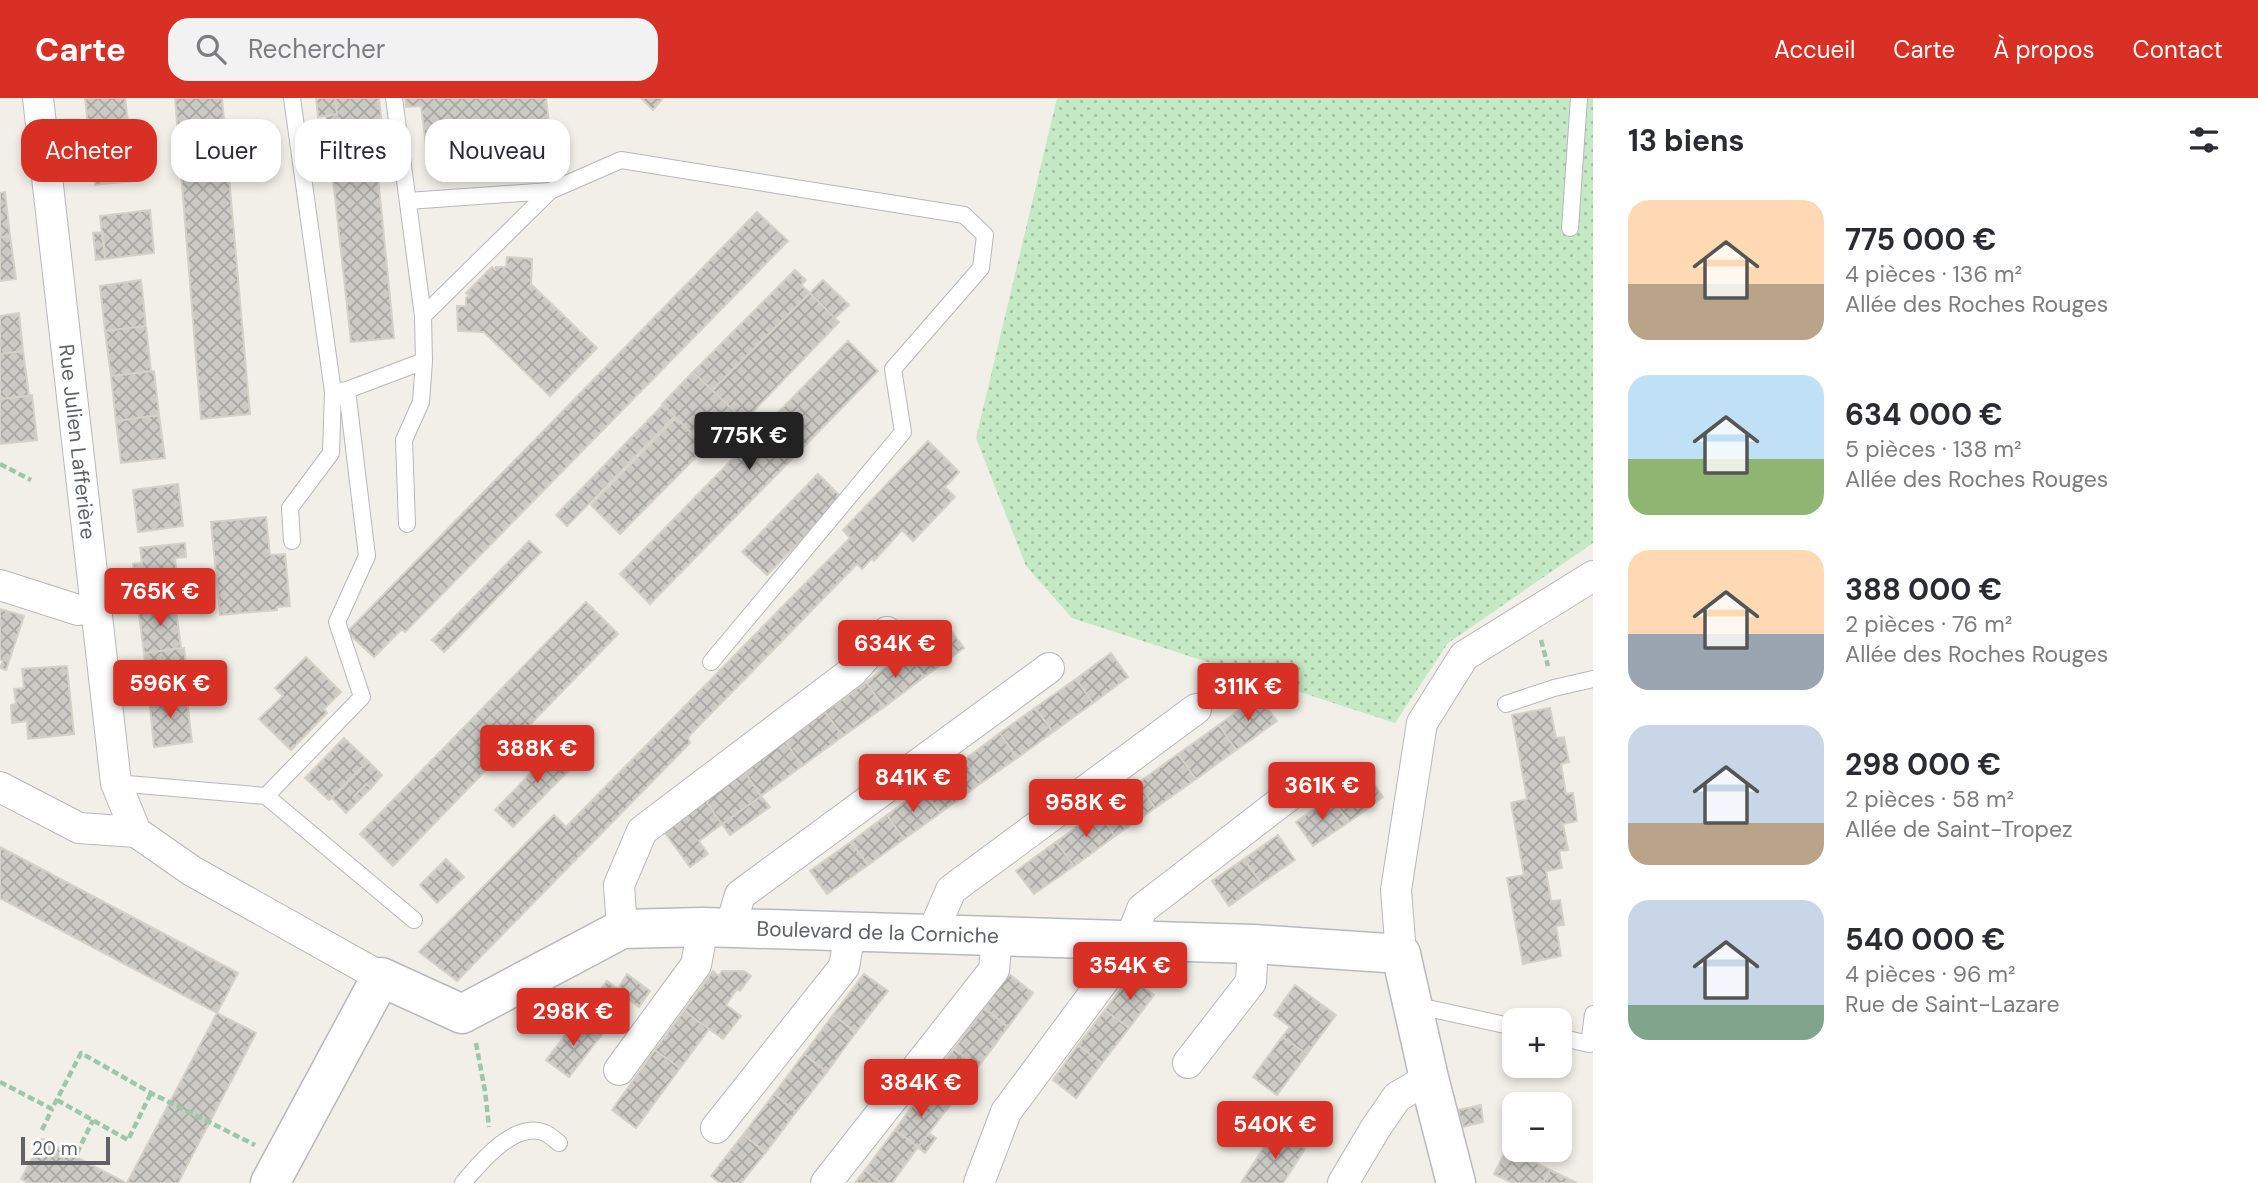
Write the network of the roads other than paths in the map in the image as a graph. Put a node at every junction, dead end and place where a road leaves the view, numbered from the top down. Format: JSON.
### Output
{"nodes":[{"id":1,"x":38,"y":98,"type":"edge"},
{"id":2,"x":292,"y":98,"type":"edge"},
{"id":3,"x":394,"y":98,"type":"edge"},
{"id":4,"x":1579,"y":98,"type":"edge"},
{"id":5,"x":550,"y":191,"type":"junction"},
{"id":6,"x":408,"y":201,"type":"junction"},
{"id":7,"x":1570,"y":228,"type":"dead end"},
{"id":8,"x":423,"y":316,"type":"junction"},
{"id":9,"x":424,"y":361,"type":"junction"},
{"id":10,"x":340,"y":391,"type":"junction"},
{"id":11,"x":407,"y":524,"type":"dead end"},
{"id":12,"x":292,"y":541,"type":"dead end"},
{"id":13,"x":1593,"y":576,"type":"edge"},
{"id":14,"x":0,"y":585,"type":"edge"},
{"id":15,"x":98,"y":607,"type":"junction"},
{"id":16,"x":887,"y":632,"type":"dead end"},
{"id":17,"x":710,"y":662,"type":"dead end"},
{"id":18,"x":1049,"y":668,"type":"dead end"},
{"id":19,"x":1593,"y":679,"type":"edge"},
{"id":20,"x":1506,"y":704,"type":"dead end"},
{"id":21,"x":1196,"y":709,"type":"dead end"},
{"id":22,"x":1308,"y":781,"type":"dead end"},
{"id":23,"x":116,"y":783,"type":"junction"},
{"id":24,"x":0,"y":787,"type":"edge"},
{"id":25,"x":266,"y":796,"type":"junction"},
{"id":26,"x":136,"y":832,"type":"junction"},
{"id":27,"x":414,"y":920,"type":"dead end"},
{"id":28,"x":716,"y":928,"type":"junction"},
{"id":29,"x":622,"y":929,"type":"junction"},
{"id":30,"x":850,"y":932,"type":"junction"},
{"id":31,"x":932,"y":934,"type":"junction"},
{"id":32,"x":997,"y":936,"type":"junction"},
{"id":33,"x":1121,"y":939,"type":"junction"},
{"id":34,"x":1253,"y":944,"type":"junction"},
{"id":35,"x":1401,"y":954,"type":"junction"},
{"id":36,"x":381,"y":977,"type":"junction"},
{"id":37,"x":1411,"y":1005,"type":"junction"},
{"id":38,"x":1593,"y":1014,"type":"edge"},
{"id":39,"x":1502,"y":1024,"type":"edge"},
{"id":40,"x":1572,"y":1040,"type":"edge"},
{"id":41,"x":1188,"y":1063,"type":"dead end"},
{"id":42,"x":619,"y":1070,"type":"dead end"},
{"id":43,"x":1429,"y":1078,"type":"junction"},
{"id":44,"x":716,"y":1128,"type":"dead end"},
{"id":45,"x":559,"y":1143,"type":"dead end"},
{"id":46,"x":277,"y":1171,"type":"edge"},
{"id":47,"x":463,"y":1183,"type":"edge"},
{"id":48,"x":826,"y":1183,"type":"edge"},
{"id":49,"x":979,"y":1183,"type":"edge"},
{"id":50,"x":1343,"y":1183,"type":"edge"},
{"id":51,"x":1456,"y":1183,"type":"edge"}],
"edges":[{"from":1,"to":15,"type":"street","name":"Rue Julien Lafferière"},
{"from":2,"to":10,"type":"lane"},
{"from":3,"to":6,"type":"lane"},
{"from":4,"to":7,"type":"lane"},
{"from":5,"to":6,"type":"lane"},
{"from":5,"to":8,"type":"lane"},
{"from":5,"to":17,"type":"lane"},
{"from":6,"to":8,"type":"lane"},
{"from":8,"to":9,"type":"lane"},
{"from":9,"to":10,"type":"lane"},
{"from":9,"to":11,"type":"lane"},
{"from":10,"to":12,"type":"lane"},
{"from":10,"to":25,"type":"lane"},
{"from":13,"to":35,"type":"street"},
{"from":14,"to":15,"type":"street"},
{"from":15,"to":23,"type":"street","name":"Rue Julien Lafferière"},
{"from":16,"to":29,"type":"street"},
{"from":18,"to":28,"type":"street"},
{"from":19,"to":20,"type":"lane"},
{"from":21,"to":31,"type":"street"},
{"from":22,"to":33,"type":"street"},
{"from":23,"to":25,"type":"lane"},
{"from":23,"to":26,"type":"street","name":"Rue Julien Lafferière"},
{"from":24,"to":26,"type":"street"},
{"from":25,"to":27,"type":"lane"},
{"from":26,"to":36,"type":"street"},
{"from":28,"to":29,"type":"street","name":"Boulevard de la Corniche"},
{"from":28,"to":30,"type":"street","name":"Boulevard de la Corniche"},
{"from":28,"to":42,"type":"street"},
{"from":29,"to":36,"type":"street","name":"Boulevard de la Corniche"},
{"from":30,"to":31,"type":"street","name":"Boulevard de la Corniche"},
{"from":30,"to":44,"type":"street"},
{"from":31,"to":32,"type":"street","name":"Boulevard de la Corniche"},
{"from":32,"to":33,"type":"street","name":"Boulevard de la Corniche"},
{"from":32,"to":48,"type":"street"},
{"from":33,"to":34,"type":"street","name":"Boulevard de la Corniche"},
{"from":33,"to":49,"type":"street"},
{"from":34,"to":35,"type":"street","name":"Boulevard de la Corniche"},
{"from":34,"to":41,"type":"street"},
{"from":35,"to":37,"type":"street"},
{"from":36,"to":46,"type":"street"},
{"from":37,"to":39,"type":"lane"},
{"from":37,"to":43,"type":"street"},
{"from":38,"to":40,"type":"lane"},
{"from":43,"to":50,"type":"street"},
{"from":43,"to":51,"type":"street"},
{"from":45,"to":47,"type":"lane"}]}
